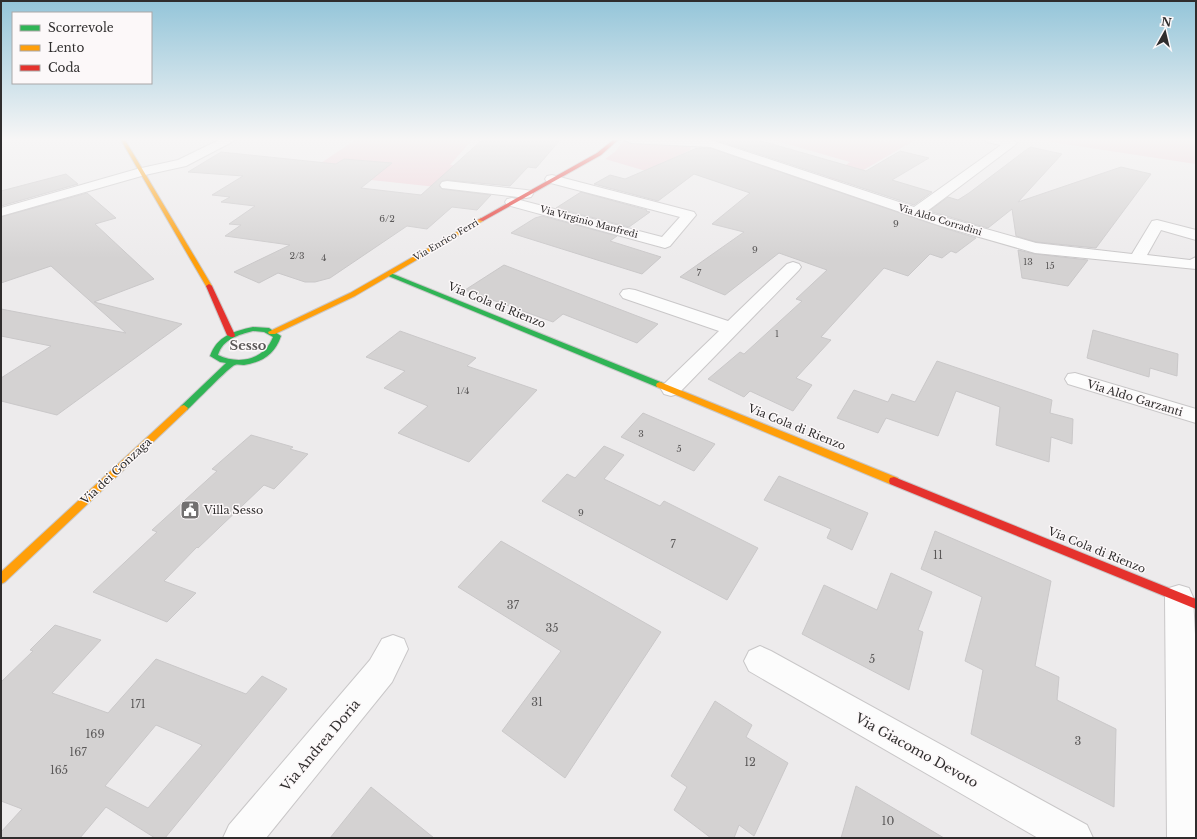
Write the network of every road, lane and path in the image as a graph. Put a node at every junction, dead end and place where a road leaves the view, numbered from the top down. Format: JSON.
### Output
{"nodes":[{"id":1,"x":117,"y":179,"type":"edge"},
{"id":2,"x":146,"y":179,"type":"edge"},
{"id":3,"x":552,"y":179,"type":"joint"},
{"id":4,"x":815,"y":179,"type":"edge"},
{"id":5,"x":961,"y":179,"type":"edge"},
{"id":6,"x":448,"y":185,"type":"dead end"},
{"id":7,"x":526,"y":194,"type":"junction"},
{"id":8,"x":512,"y":202,"type":"junction"},
{"id":9,"x":1,"y":212,"type":"edge"},
{"id":10,"x":915,"y":213,"type":"junction"},
{"id":11,"x":1196,"y":235,"type":"edge"},
{"id":12,"x":1137,"y":258,"type":"junction"},
{"id":13,"x":793,"y":267,"type":"dead end"},
{"id":14,"x":1195,"y":269,"type":"edge"},
{"id":15,"x":388,"y":274,"type":"junction"},
{"id":16,"x":629,"y":294,"type":"dead end"},
{"id":17,"x":732,"y":329,"type":"junction"},
{"id":18,"x":272,"y":332,"type":"junction"},
{"id":19,"x":231,"y":335,"type":"junction"},
{"id":20,"x":230,"y":364,"type":"junction"},
{"id":21,"x":1075,"y":379,"type":"dead end"},
{"id":22,"x":671,"y":389,"type":"junction"},
{"id":23,"x":1196,"y":416,"type":"edge"},
{"id":24,"x":1,"y":578,"type":"edge"},
{"id":25,"x":1188,"y":600,"type":"edge"},
{"id":26,"x":393,"y":649,"type":"dead end"},
{"id":27,"x":760,"y":661,"type":"dead end"},
{"id":28,"x":242,"y":838,"type":"edge"},
{"id":29,"x":1074,"y":838,"type":"edge"},
{"id":30,"x":1186,"y":838,"type":"edge"}],
"edges":[{"from":1,"to":9,"type":"street"},
{"from":2,"to":19,"type":"street"},
{"from":3,"to":7,"type":"street","name":"Via Enrico Ferri"},
{"from":3,"to":8,"type":"street","name":"Via Virginio Manfredi"},
{"from":4,"to":10,"type":"street","name":"Via Aldo Corradini"},
{"from":5,"to":10,"type":"street"},
{"from":6,"to":7,"type":"street"},
{"from":7,"to":8,"type":"street","name":"Via Enrico Ferri"},
{"from":8,"to":15,"type":"street","name":"Via Enrico Ferri"},
{"from":10,"to":12,"type":"street","name":"Via Aldo Corradini"},
{"from":11,"to":12,"type":"street"},
{"from":12,"to":14,"type":"street","name":"Via Aldo Corradini"},
{"from":13,"to":17,"type":"street"},
{"from":15,"to":18,"type":"street","name":"Via Enrico Ferri"},
{"from":15,"to":22,"type":"street","name":"Via Cola di Rienzo"},
{"from":16,"to":17,"type":"street"},
{"from":17,"to":22,"type":"street"},
{"from":18,"to":19,"type":"street"},
{"from":18,"to":20,"type":"street"},
{"from":19,"to":20,"type":"street"},
{"from":20,"to":24,"type":"street","name":"Via dei Gonzaga"},
{"from":21,"to":23,"type":"street","name":"Via Aldo Garzanti"},
{"from":22,"to":25,"type":"street","name":"Via Cola di Rienzo"},
{"from":25,"to":30,"type":"street"},
{"from":26,"to":28,"type":"street","name":"Via Andrea Doria"},
{"from":27,"to":29,"type":"street","name":"Via Giacomo Devoto"}]}
